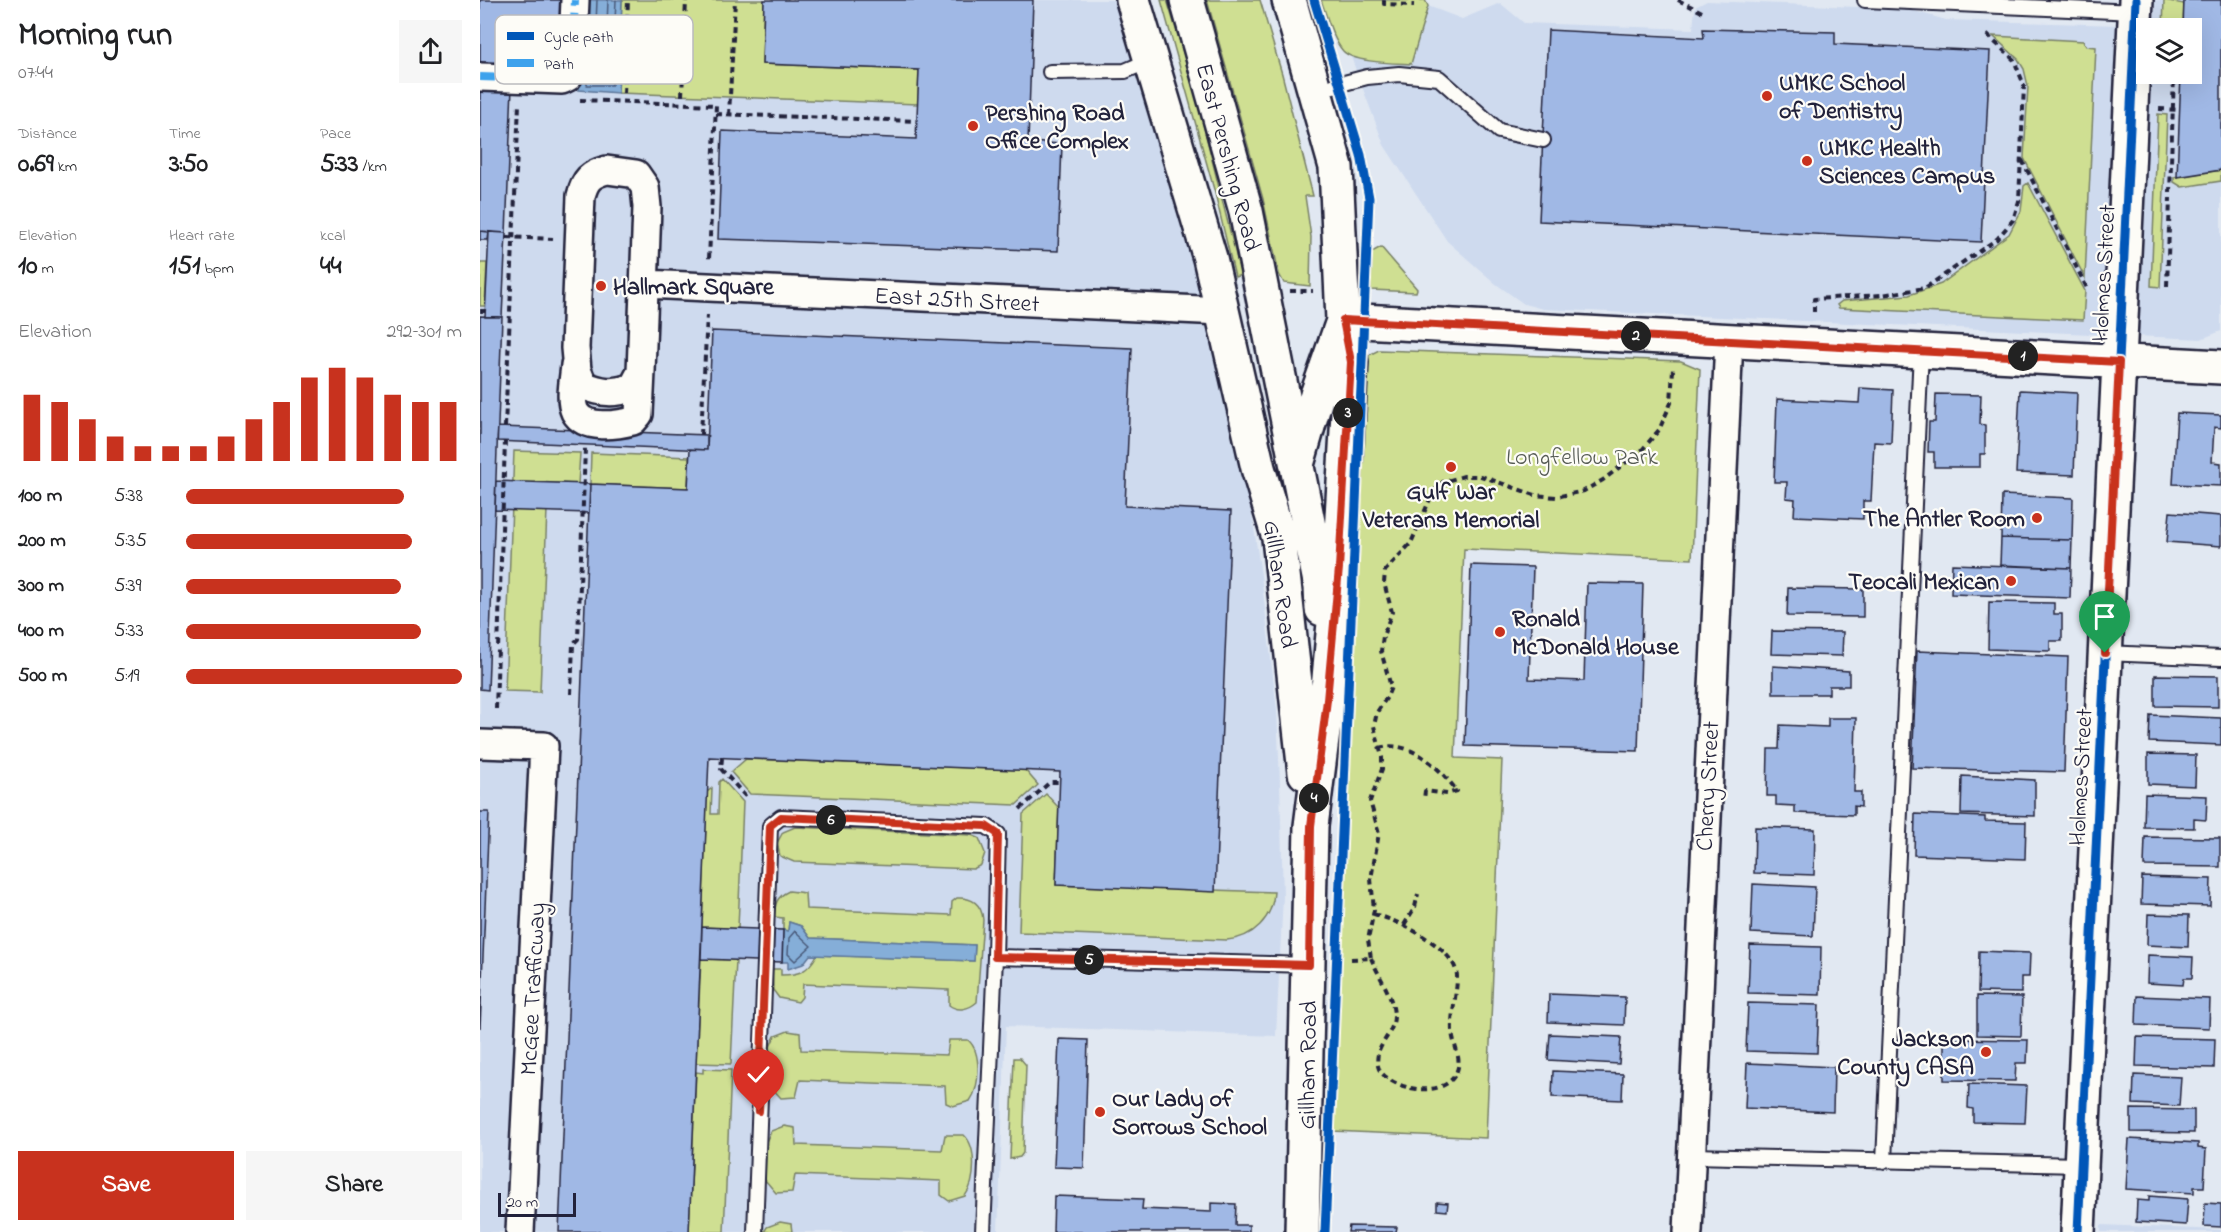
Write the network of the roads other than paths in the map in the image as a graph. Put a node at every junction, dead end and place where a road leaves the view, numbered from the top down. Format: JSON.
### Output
{"nodes":[{"id":1,"x":575,"y":0,"type":"edge"},
{"id":2,"x":1133,"y":0,"type":"edge"},
{"id":3,"x":1187,"y":0,"type":"edge"},
{"id":4,"x":1289,"y":0,"type":"edge"},
{"id":5,"x":1865,"y":0,"type":"edge"},
{"id":6,"x":2136,"y":6,"type":"edge"},
{"id":7,"x":574,"y":15,"type":"edge"},
{"id":8,"x":1151,"y":60,"type":"junction"},
{"id":9,"x":1050,"y":72,"type":"dead end"},
{"id":10,"x":480,"y":77,"type":"edge"},
{"id":11,"x":495,"y":78,"type":"edge"},
{"id":12,"x":1314,"y":91,"type":"junction"},
{"id":13,"x":1543,"y":140,"type":"dead end"},
{"id":14,"x":645,"y":284,"type":"junction"},
{"id":15,"x":1222,"y":311,"type":"junction"},
{"id":16,"x":1268,"y":316,"type":"junction"},
{"id":17,"x":1343,"y":320,"type":"junction"},
{"id":18,"x":1729,"y":340,"type":"junction"},
{"id":19,"x":1921,"y":351,"type":"junction"},
{"id":20,"x":2119,"y":362,"type":"junction"},
{"id":21,"x":2221,"y":367,"type":"edge"},
{"id":22,"x":1296,"y":469,"type":"junction"},
{"id":23,"x":1279,"y":538,"type":"junction"},
{"id":24,"x":2105,"y":653,"type":"junction"},
{"id":25,"x":2221,"y":658,"type":"edge"},
{"id":26,"x":1327,"y":700,"type":"junction"},
{"id":27,"x":480,"y":744,"type":"edge"},
{"id":28,"x":1311,"y":826,"type":"junction"},
{"id":29,"x":995,"y":957,"type":"junction"},
{"id":30,"x":1309,"y":965,"type":"junction"},
{"id":31,"x":1692,"y":1156,"type":"junction"},
{"id":32,"x":1884,"y":1161,"type":"junction"},
{"id":33,"x":2081,"y":1166,"type":"junction"},
{"id":34,"x":520,"y":1232,"type":"edge"},
{"id":35,"x":755,"y":1232,"type":"edge"},
{"id":36,"x":983,"y":1232,"type":"edge"},
{"id":37,"x":1302,"y":1232,"type":"edge"},
{"id":38,"x":1688,"y":1232,"type":"edge"},
{"id":39,"x":2078,"y":1232,"type":"edge"}],
"edges":[{"from":1,"to":7,"type":"street"},
{"from":2,"to":8,"type":"main road","name":"East Pershing Road"},
{"from":3,"to":16,"type":"main road","name":"East Pershing Road"},
{"from":4,"to":12,"type":"main road"},
{"from":5,"to":6,"type":"lane"},
{"from":6,"to":20,"type":"main road","name":"Holmes Street"},
{"from":8,"to":9,"type":"lane"},
{"from":8,"to":15,"type":"main road","name":"East Pershing Road"},
{"from":10,"to":11,"type":"street"},
{"from":12,"to":13,"type":"lane"},
{"from":12,"to":17,"type":"main road"},
{"from":14,"to":14,"type":"street"},
{"from":14,"to":15,"type":"street","name":"East 25th Street"},
{"from":15,"to":16,"type":"main road","name":"East 25th Street"},
{"from":15,"to":23,"type":"main road","name":"Gillham Road"},
{"from":16,"to":22,"type":"main road","name":"Gillham Road"},
{"from":17,"to":18,"type":"main road"},
{"from":17,"to":22,"type":"main road"},
{"from":17,"to":26,"type":"main road","name":"Gillham Road"},
{"from":18,"to":19,"type":"main road"},
{"from":18,"to":31,"type":"street","name":"Cherry Street"},
{"from":19,"to":20,"type":"main road"},
{"from":19,"to":32,"type":"lane"},
{"from":20,"to":21,"type":"main road"},
{"from":20,"to":24,"type":"main road","name":"Holmes Street"},
{"from":22,"to":23,"type":"main road"},
{"from":22,"to":26,"type":"main road","name":"Gillham Road"},
{"from":23,"to":28,"type":"main road","name":"Gillham Road"},
{"from":24,"to":25,"type":"lane"},
{"from":24,"to":33,"type":"main road","name":"Holmes Street"},
{"from":26,"to":28,"type":"main road","name":"Gillham Road"},
{"from":27,"to":34,"type":"street","name":"McGee Trafficway"},
{"from":28,"to":30,"type":"main road","name":"Gillham Road"},
{"from":29,"to":30,"type":"lane"},
{"from":29,"to":35,"type":"lane"},
{"from":29,"to":36,"type":"lane"},
{"from":30,"to":37,"type":"main road","name":"Gillham Road"},
{"from":31,"to":32,"type":"lane"},
{"from":31,"to":38,"type":"street","name":"Cherry Street"},
{"from":32,"to":33,"type":"lane"},
{"from":33,"to":39,"type":"main road","name":"Holmes Street"}]}
